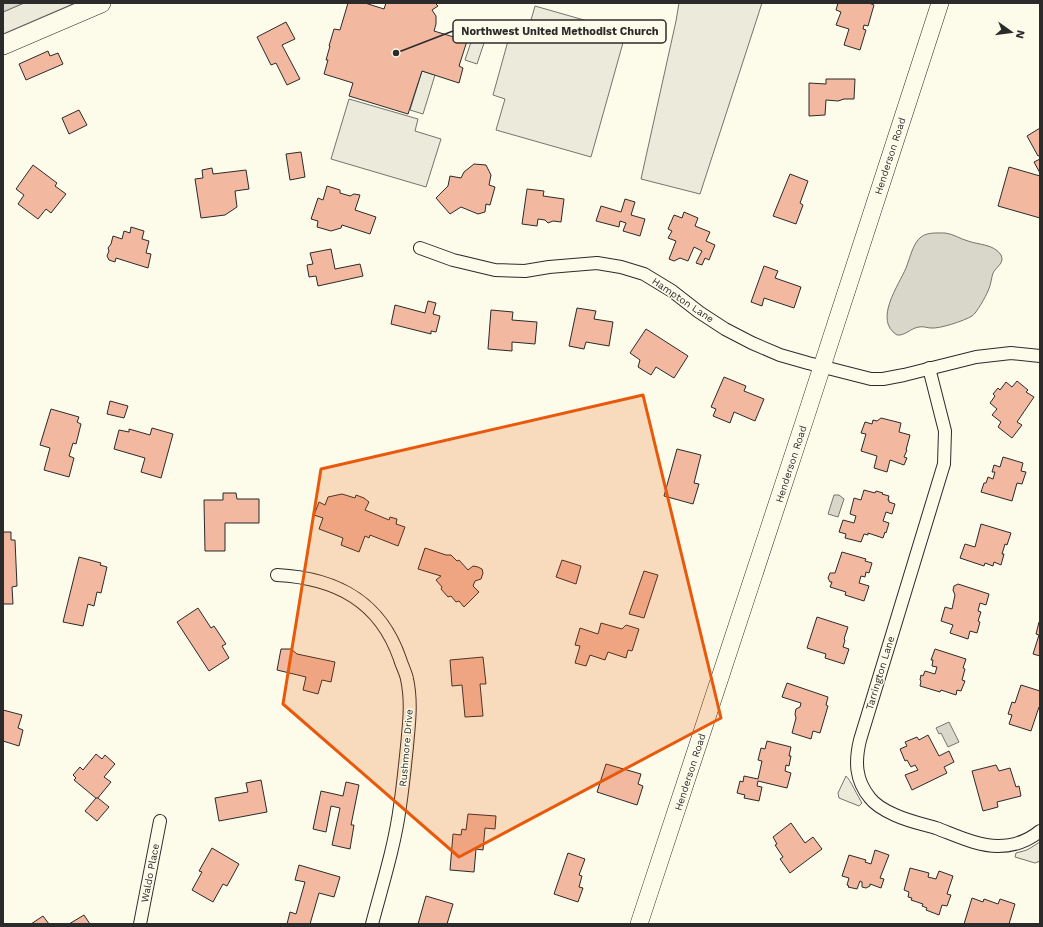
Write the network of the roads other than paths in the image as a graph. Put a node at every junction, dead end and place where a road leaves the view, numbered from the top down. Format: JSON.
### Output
{"nodes":[{"id":1,"x":101,"y":3,"type":"edge"},
{"id":2,"x":940,"y":3,"type":"edge"},
{"id":3,"x":3,"y":45,"type":"edge"},
{"id":4,"x":420,"y":248,"type":"dead end"},
{"id":5,"x":1040,"y":356,"type":"edge"},
{"id":6,"x":822,"y":367,"type":"junction"},
{"id":7,"x":929,"y":368,"type":"junction"},
{"id":8,"x":277,"y":576,"type":"dead end"},
{"id":9,"x":160,"y":821,"type":"dead end"},
{"id":10,"x":1040,"y":831,"type":"edge"},
{"id":11,"x":140,"y":924,"type":"edge"},
{"id":12,"x":372,"y":924,"type":"edge"},
{"id":13,"x":639,"y":924,"type":"edge"}],
"edges":[{"from":1,"to":3,"type":"main road"},
{"from":2,"to":6,"type":"main road","name":"Henderson Road"},
{"from":4,"to":6,"type":"street","name":"Hampton Lane"},
{"from":5,"to":7,"type":"street"},
{"from":6,"to":7,"type":"street"},
{"from":6,"to":13,"type":"main road","name":"Henderson Road"},
{"from":7,"to":10,"type":"street","name":"Tarrington Lane"},
{"from":8,"to":12,"type":"street","name":"Rushmore Drive"},
{"from":9,"to":11,"type":"street","name":"Waldo Place"}]}
